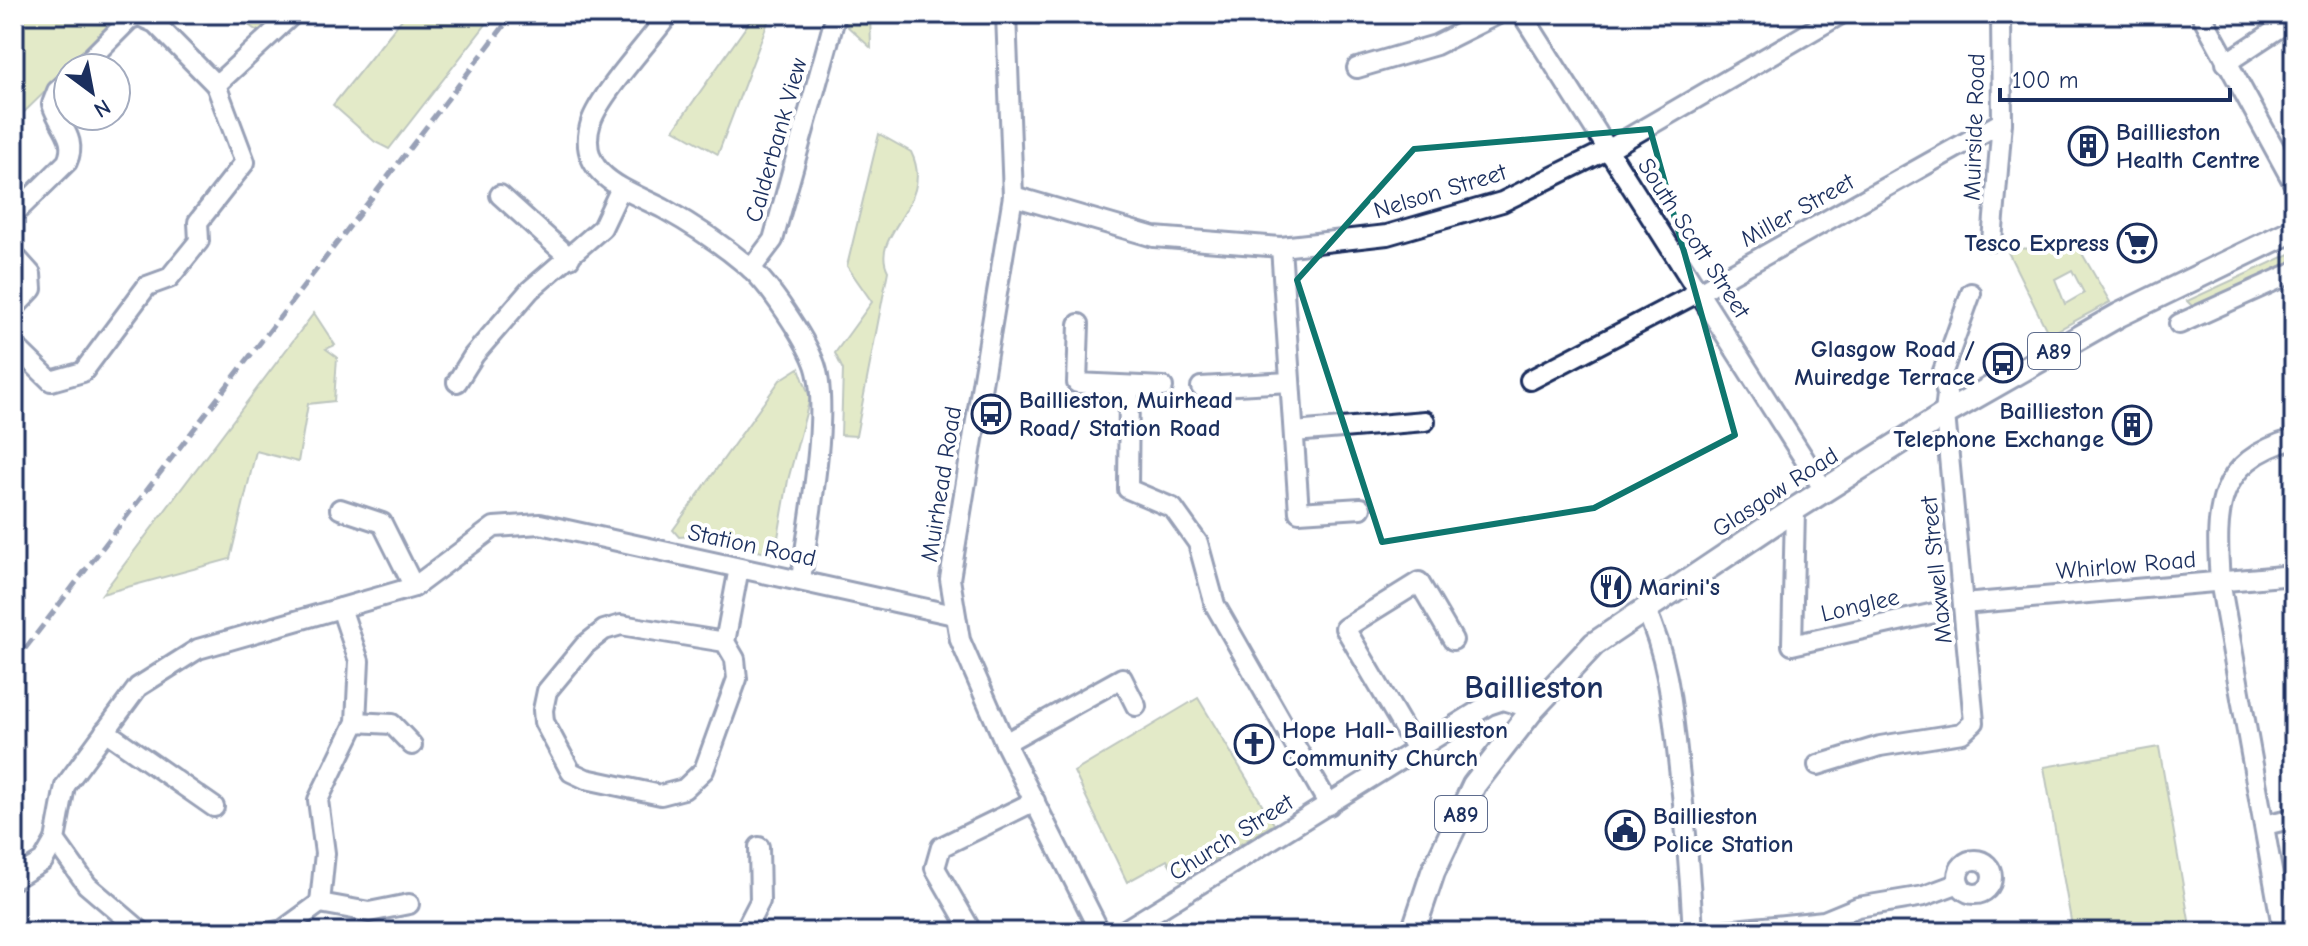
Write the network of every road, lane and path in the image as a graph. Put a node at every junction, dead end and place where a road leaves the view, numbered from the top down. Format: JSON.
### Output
{"nodes":[{"id":1,"x":293,"y":14,"type":"edge"},
{"id":2,"x":669,"y":14,"type":"edge"},
{"id":3,"x":1006,"y":14,"type":"edge"},
{"id":4,"x":1498,"y":14,"type":"edge"},
{"id":5,"x":1522,"y":14,"type":"edge"},
{"id":6,"x":1841,"y":14,"type":"edge"},
{"id":7,"x":2001,"y":14,"type":"edge"},
{"id":8,"x":2201,"y":14,"type":"edge"},
{"id":9,"x":835,"y":18,"type":"dead end"},
{"id":10,"x":2294,"y":18,"type":"edge"},
{"id":11,"x":97,"y":52,"type":"edge"},
{"id":12,"x":2226,"y":63,"type":"junction"},
{"id":13,"x":1357,"y":68,"type":"dead end"},
{"id":14,"x":216,"y":85,"type":"junction"},
{"id":15,"x":2002,"y":122,"type":"junction"},
{"id":16,"x":67,"y":132,"type":"edge"},
{"id":17,"x":1609,"y":149,"type":"junction"},
{"id":18,"x":2293,"y":184,"type":"edge"},
{"id":19,"x":620,"y":190,"type":"junction"},
{"id":20,"x":500,"y":195,"type":"dead end"},
{"id":21,"x":1013,"y":196,"type":"junction"},
{"id":22,"x":14,"y":214,"type":"edge"},
{"id":23,"x":2294,"y":230,"type":"edge"},
{"id":24,"x":1992,"y":241,"type":"dead end"},
{"id":25,"x":1281,"y":247,"type":"junction"},
{"id":26,"x":14,"y":255,"type":"edge"},
{"id":27,"x":570,"y":258,"type":"junction"},
{"id":28,"x":751,"y":269,"type":"junction"},
{"id":29,"x":2294,"y":272,"type":"edge"},
{"id":30,"x":1701,"y":291,"type":"junction"},
{"id":31,"x":1971,"y":293,"type":"dead end"},
{"id":32,"x":14,"y":308,"type":"edge"},
{"id":33,"x":1079,"y":324,"type":"dead end"},
{"id":34,"x":2179,"y":324,"type":"dead end"},
{"id":35,"x":14,"y":345,"type":"edge"},
{"id":36,"x":1530,"y":380,"type":"dead end"},
{"id":37,"x":457,"y":382,"type":"dead end"},
{"id":38,"x":1290,"y":382,"type":"junction"},
{"id":39,"x":1129,"y":386,"type":"junction"},
{"id":40,"x":1163,"y":387,"type":"dead end"},
{"id":41,"x":1201,"y":387,"type":"dead end"},
{"id":42,"x":1945,"y":414,"type":"junction"},
{"id":43,"x":1425,"y":421,"type":"dead end"},
{"id":44,"x":1294,"y":432,"type":"junction"},
{"id":45,"x":2294,"y":439,"type":"edge"},
{"id":46,"x":1824,"y":490,"type":"junction"},
{"id":47,"x":1361,"y":508,"type":"dead end"},
{"id":48,"x":340,"y":509,"type":"dead end"},
{"id":49,"x":1795,"y":509,"type":"junction"},
{"id":50,"x":739,"y":568,"type":"junction"},
{"id":51,"x":2294,"y":575,"type":"edge"},
{"id":52,"x":801,"y":580,"type":"junction"},
{"id":53,"x":2220,"y":581,"type":"junction"},
{"id":54,"x":414,"y":587,"type":"junction"},
{"id":55,"x":1963,"y":604,"type":"junction"},
{"id":56,"x":341,"y":608,"type":"junction"},
{"id":57,"x":1645,"y":608,"type":"junction"},
{"id":58,"x":1939,"y":612,"type":"dead end"},
{"id":59,"x":954,"y":615,"type":"junction"},
{"id":60,"x":1453,"y":640,"type":"dead end"},
{"id":61,"x":725,"y":642,"type":"junction"},
{"id":62,"x":1136,"y":706,"type":"dead end"},
{"id":63,"x":1533,"y":709,"type":"junction"},
{"id":64,"x":356,"y":722,"type":"junction"},
{"id":65,"x":105,"y":731,"type":"junction"},
{"id":66,"x":1005,"y":743,"type":"junction"},
{"id":67,"x":412,"y":745,"type":"dead end"},
{"id":68,"x":1417,"y":751,"type":"junction"},
{"id":69,"x":1818,"y":765,"type":"dead end"},
{"id":70,"x":1035,"y":801,"type":"junction"},
{"id":71,"x":1329,"y":805,"type":"junction"},
{"id":72,"x":214,"y":807,"type":"dead end"},
{"id":73,"x":2294,"y":818,"type":"edge"},
{"id":74,"x":2265,"y":825,"type":"junction"},
{"id":75,"x":55,"y":840,"type":"junction"},
{"id":76,"x":759,"y":847,"type":"dead end"},
{"id":77,"x":14,"y":879,"type":"edge"},
{"id":78,"x":1959,"y":883,"type":"dead end"},
{"id":79,"x":320,"y":903,"type":"junction"},
{"id":80,"x":409,"y":904,"type":"dead end"},
{"id":81,"x":142,"y":932,"type":"edge"},
{"id":82,"x":273,"y":932,"type":"edge"},
{"id":83,"x":744,"y":932,"type":"edge"},
{"id":84,"x":972,"y":932,"type":"edge"},
{"id":85,"x":1100,"y":932,"type":"edge"},
{"id":86,"x":1122,"y":932,"type":"edge"},
{"id":87,"x":1413,"y":932,"type":"edge"},
{"id":88,"x":1693,"y":932,"type":"edge"},
{"id":89,"x":1713,"y":932,"type":"edge"},
{"id":90,"x":2283,"y":932,"type":"edge"}],
"edges":[{"from":1,"to":14,"type":"street"},
{"from":2,"to":19,"type":"street"},
{"from":3,"to":21,"type":"street","name":"Muirhead Road"},
{"from":4,"to":13,"type":"street"},
{"from":5,"to":17,"type":"street","name":"South Scott Street"},
{"from":6,"to":17,"type":"street","name":"Nelson Street"},
{"from":7,"to":15,"type":"street","name":"Muirside Road"},
{"from":8,"to":12,"type":"street"},
{"from":9,"to":28,"type":"street","name":"Calderbank View"},
{"from":10,"to":12,"type":"street"},
{"from":11,"to":14,"type":"street"},
{"from":12,"to":18,"type":"street"},
{"from":14,"to":35,"type":"street"},
{"from":15,"to":24,"type":"street","name":"Muirside Road"},
{"from":15,"to":30,"type":"street","name":"Miller Street"},
{"from":16,"to":22,"type":"street"},
{"from":17,"to":25,"type":"street","name":"Nelson Street"},
{"from":17,"to":30,"type":"street","name":"South Scott Street"},
{"from":19,"to":27,"type":"street"},
{"from":19,"to":28,"type":"street"},
{"from":20,"to":27,"type":"street"},
{"from":21,"to":25,"type":"street","name":"Nelson Street"},
{"from":21,"to":59,"type":"street","name":"Muirhead Road"},
{"from":23,"to":42,"type":"main road","name":"Glasgow Road","number":"A89"},
{"from":25,"to":38,"type":"street"},
{"from":26,"to":32,"type":"street"},
{"from":27,"to":37,"type":"street"},
{"from":28,"to":52,"type":"street"},
{"from":29,"to":34,"type":"street"},
{"from":30,"to":36,"type":"street","name":"Miller Street"},
{"from":30,"to":46,"type":"street","name":"South Scott Street"},
{"from":31,"to":42,"type":"street","name":"Maxwell Street"},
{"from":33,"to":39,"type":"street"},
{"from":38,"to":41,"type":"street"},
{"from":38,"to":44,"type":"street"},
{"from":39,"to":40,"type":"street"},
{"from":39,"to":71,"type":"street"},
{"from":42,"to":46,"type":"main road","name":"Glasgow Road","number":"A89"},
{"from":42,"to":55,"type":"street","name":"Maxwell Street"},
{"from":43,"to":44,"type":"street"},
{"from":44,"to":47,"type":"street"},
{"from":45,"to":53,"type":"street"},
{"from":46,"to":49,"type":"main road","name":"Glasgow Road","number":"A89"},
{"from":48,"to":54,"type":"street"},
{"from":49,"to":57,"type":"main road","name":"Glasgow Road","number":"A89"},
{"from":49,"to":58,"type":"street","name":"Longlee"},
{"from":50,"to":52,"type":"street","name":"Station Road"},
{"from":50,"to":54,"type":"street","name":"Station Road"},
{"from":50,"to":61,"type":"street"},
{"from":51,"to":53,"type":"street","name":"Whirlow Road"},
{"from":52,"to":59,"type":"street","name":"Station Road"},
{"from":53,"to":55,"type":"street","name":"Whirlow Road"},
{"from":53,"to":74,"type":"street"},
{"from":54,"to":56,"type":"street"},
{"from":55,"to":69,"type":"street","name":"Maxwell Street"},
{"from":56,"to":64,"type":"street"},
{"from":56,"to":65,"type":"street"},
{"from":57,"to":63,"type":"main road","name":"Glasgow Road","number":"A89"},
{"from":57,"to":88,"type":"street"},
{"from":59,"to":66,"type":"street","name":"Muirhead Road"},
{"from":60,"to":68,"type":"street"},
{"from":61,"to":61,"type":"street"},
{"from":62,"to":66,"type":"street"},
{"from":63,"to":68,"type":"street","name":"Church Street"},
{"from":63,"to":87,"type":"main road","name":"Glasgow Road","number":"A89"},
{"from":64,"to":67,"type":"street"},
{"from":64,"to":79,"type":"street"},
{"from":65,"to":72,"type":"street"},
{"from":65,"to":75,"type":"street"},
{"from":66,"to":70,"type":"street","name":"Muirhead Road"},
{"from":68,"to":71,"type":"street","name":"Church Street"},
{"from":70,"to":84,"type":"street"},
{"from":70,"to":85,"type":"street","name":"Muirhead Road"},
{"from":71,"to":86,"type":"street","name":"Church Street"},
{"from":73,"to":74,"type":"street"},
{"from":74,"to":90,"type":"street"},
{"from":75,"to":77,"type":"street"},
{"from":75,"to":81,"type":"street"},
{"from":76,"to":83,"type":"street"},
{"from":78,"to":89,"type":"street"},
{"from":79,"to":80,"type":"street"},
{"from":79,"to":82,"type":"street"}]}
